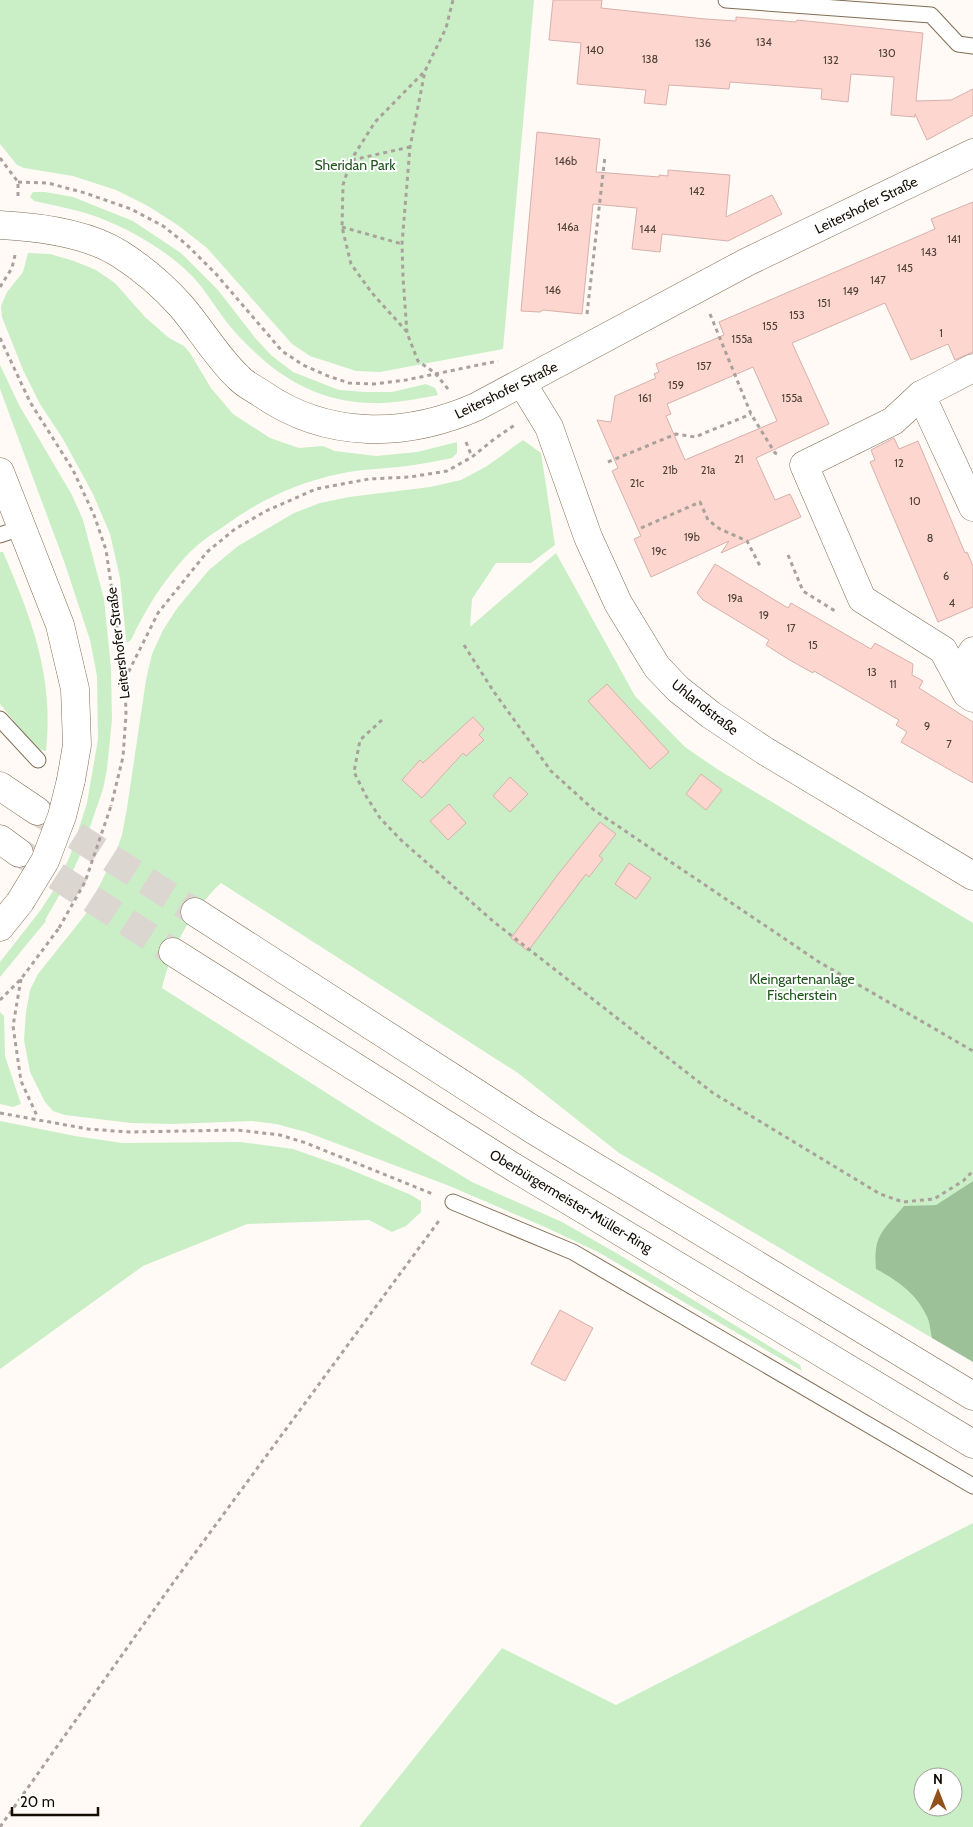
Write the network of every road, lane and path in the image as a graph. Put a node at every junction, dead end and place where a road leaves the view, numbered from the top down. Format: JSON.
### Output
{"nodes":[{"id":1,"x":453,"y":0,"type":"edge"},
{"id":2,"x":726,"y":0,"type":"edge"},
{"id":3,"x":973,"y":46,"type":"edge"},
{"id":4,"x":425,"y":71,"type":"junction"},
{"id":5,"x":410,"y":147,"type":"junction"},
{"id":6,"x":973,"y":152,"type":"edge"},
{"id":7,"x":605,"y":156,"type":"dead end"},
{"id":8,"x":351,"y":160,"type":"junction"},
{"id":9,"x":18,"y":182,"type":"dead end"},
{"id":10,"x":0,"y":225,"type":"edge"},
{"id":11,"x":342,"y":227,"type":"junction"},
{"id":12,"x":402,"y":244,"type":"junction"},
{"id":13,"x":699,"y":288,"type":"junction"},
{"id":14,"x":586,"y":322,"type":"dead end"},
{"id":15,"x":407,"y":333,"type":"junction"},
{"id":16,"x":0,"y":338,"type":"edge"},
{"id":17,"x":505,"y":360,"type":"dead end"},
{"id":18,"x":973,"y":368,"type":"edge"},
{"id":19,"x":435,"y":373,"type":"junction"},
{"id":20,"x":522,"y":383,"type":"junction"},
{"id":21,"x":449,"y":394,"type":"dead end"},
{"id":22,"x":921,"y":395,"type":"junction"},
{"id":23,"x":537,"y":409,"type":"junction"},
{"id":24,"x":751,"y":414,"type":"junction"},
{"id":25,"x":464,"y":436,"type":"dead end"},
{"id":26,"x":472,"y":457,"type":"junction"},
{"id":27,"x":608,"y":462,"type":"dead end"},
{"id":28,"x":804,"y":466,"type":"junction"},
{"id":29,"x":0,"y":472,"type":"edge"},
{"id":30,"x":973,"y":507,"type":"edge"},
{"id":31,"x":641,"y":528,"type":"dead end"},
{"id":32,"x":10,"y":532,"type":"edge"},
{"id":33,"x":788,"y":555,"type":"dead end"},
{"id":34,"x":760,"y":566,"type":"dead end"},
{"id":35,"x":867,"y":602,"type":"junction"},
{"id":36,"x":464,"y":645,"type":"dead end"},
{"id":37,"x":973,"y":651,"type":"edge"},
{"id":38,"x":125,"y":679,"type":"junction"},
{"id":39,"x":965,"y":687,"type":"edge"},
{"id":40,"x":0,"y":719,"type":"edge"},
{"id":41,"x":382,"y":720,"type":"dead end"},
{"id":42,"x":38,"y":760,"type":"dead end"},
{"id":43,"x":0,"y":786,"type":"edge"},
{"id":44,"x":36,"y":811,"type":"tunnel mouth"},
{"id":45,"x":973,"y":876,"type":"edge"},
{"id":46,"x":195,"y":912,"type":"tunnel mouth"},
{"id":47,"x":0,"y":927,"type":"edge"},
{"id":48,"x":173,"y":952,"type":"tunnel mouth"},
{"id":49,"x":21,"y":979,"type":"junction"},
{"id":50,"x":0,"y":1000,"type":"edge"},
{"id":51,"x":973,"y":1051,"type":"edge"},
{"id":52,"x":0,"y":1113,"type":"edge"},
{"id":53,"x":38,"y":1119,"type":"junction"},
{"id":54,"x":973,"y":1172,"type":"edge"},
{"id":55,"x":452,"y":1202,"type":"junction"},
{"id":56,"x":973,"y":1396,"type":"edge"},
{"id":57,"x":973,"y":1444,"type":"edge"},
{"id":58,"x":973,"y":1486,"type":"edge"},
{"id":59,"x":0,"y":1827,"type":"edge"}],
"edges":[{"from":1,"to":4,"type":"path"},
{"from":2,"to":3,"type":"lane"},
{"from":4,"to":5,"type":"path"},
{"from":4,"to":8,"type":"path"},
{"from":5,"to":8,"type":"path"},
{"from":5,"to":12,"type":"path"},
{"from":6,"to":13,"type":"main road","name":"Leitershofer Straße"},
{"from":7,"to":14,"type":"path"},
{"from":8,"to":11,"type":"path"},
{"from":9,"to":19,"type":"path","name":"Leitershofer Straße"},
{"from":10,"to":20,"type":"main road","name":"Leitershofer Straße"},
{"from":11,"to":12,"type":"path"},
{"from":11,"to":15,"type":"path"},
{"from":12,"to":15,"type":"path"},
{"from":13,"to":20,"type":"main road","name":"Leitershofer Straße"},
{"from":13,"to":24,"type":"path"},
{"from":15,"to":19,"type":"path"},
{"from":16,"to":38,"type":"path","name":"Leitershofer Straße"},
{"from":17,"to":19,"type":"path","name":"Leitershofer Straße"},
{"from":18,"to":22,"type":"main road"},
{"from":19,"to":21,"type":"path"},
{"from":20,"to":23,"type":"main road","name":"Uhlandstraße"},
{"from":22,"to":28,"type":"main road"},
{"from":22,"to":30,"type":"main road"},
{"from":23,"to":26,"type":"path"},
{"from":23,"to":45,"type":"main road","name":"Uhlandstraße"},
{"from":24,"to":27,"type":"path"},
{"from":24,"to":28,"type":"path"},
{"from":25,"to":26,"type":"path"},
{"from":26,"to":38,"type":"path"},
{"from":28,"to":35,"type":"main road"},
{"from":29,"to":32,"type":"main road"},
{"from":31,"to":34,"type":"path"},
{"from":32,"to":47,"type":"main road","bridge":true},
{"from":33,"to":35,"type":"path"},
{"from":35,"to":39,"type":"main road"},
{"from":36,"to":51,"type":"path"},
{"from":37,"to":39,"type":"main road"},
{"from":38,"to":49,"type":"path","name":"Leitershofer Straße","bridge":true},
{"from":40,"to":42,"type":"lane"},
{"from":41,"to":54,"type":"path"},
{"from":43,"to":44,"type":"main road"},
{"from":46,"to":56,"type":"main road"},
{"from":48,"to":57,"type":"main road","name":"Oberbürgermeister-Müller-Ring"},
{"from":49,"to":50,"type":"path","name":"Leitershofer Straße"},
{"from":49,"to":53,"type":"path"},
{"from":52,"to":53,"type":"path"},
{"from":53,"to":55,"type":"path"},
{"from":55,"to":58,"type":"lane"},
{"from":55,"to":59,"type":"path"}]}
